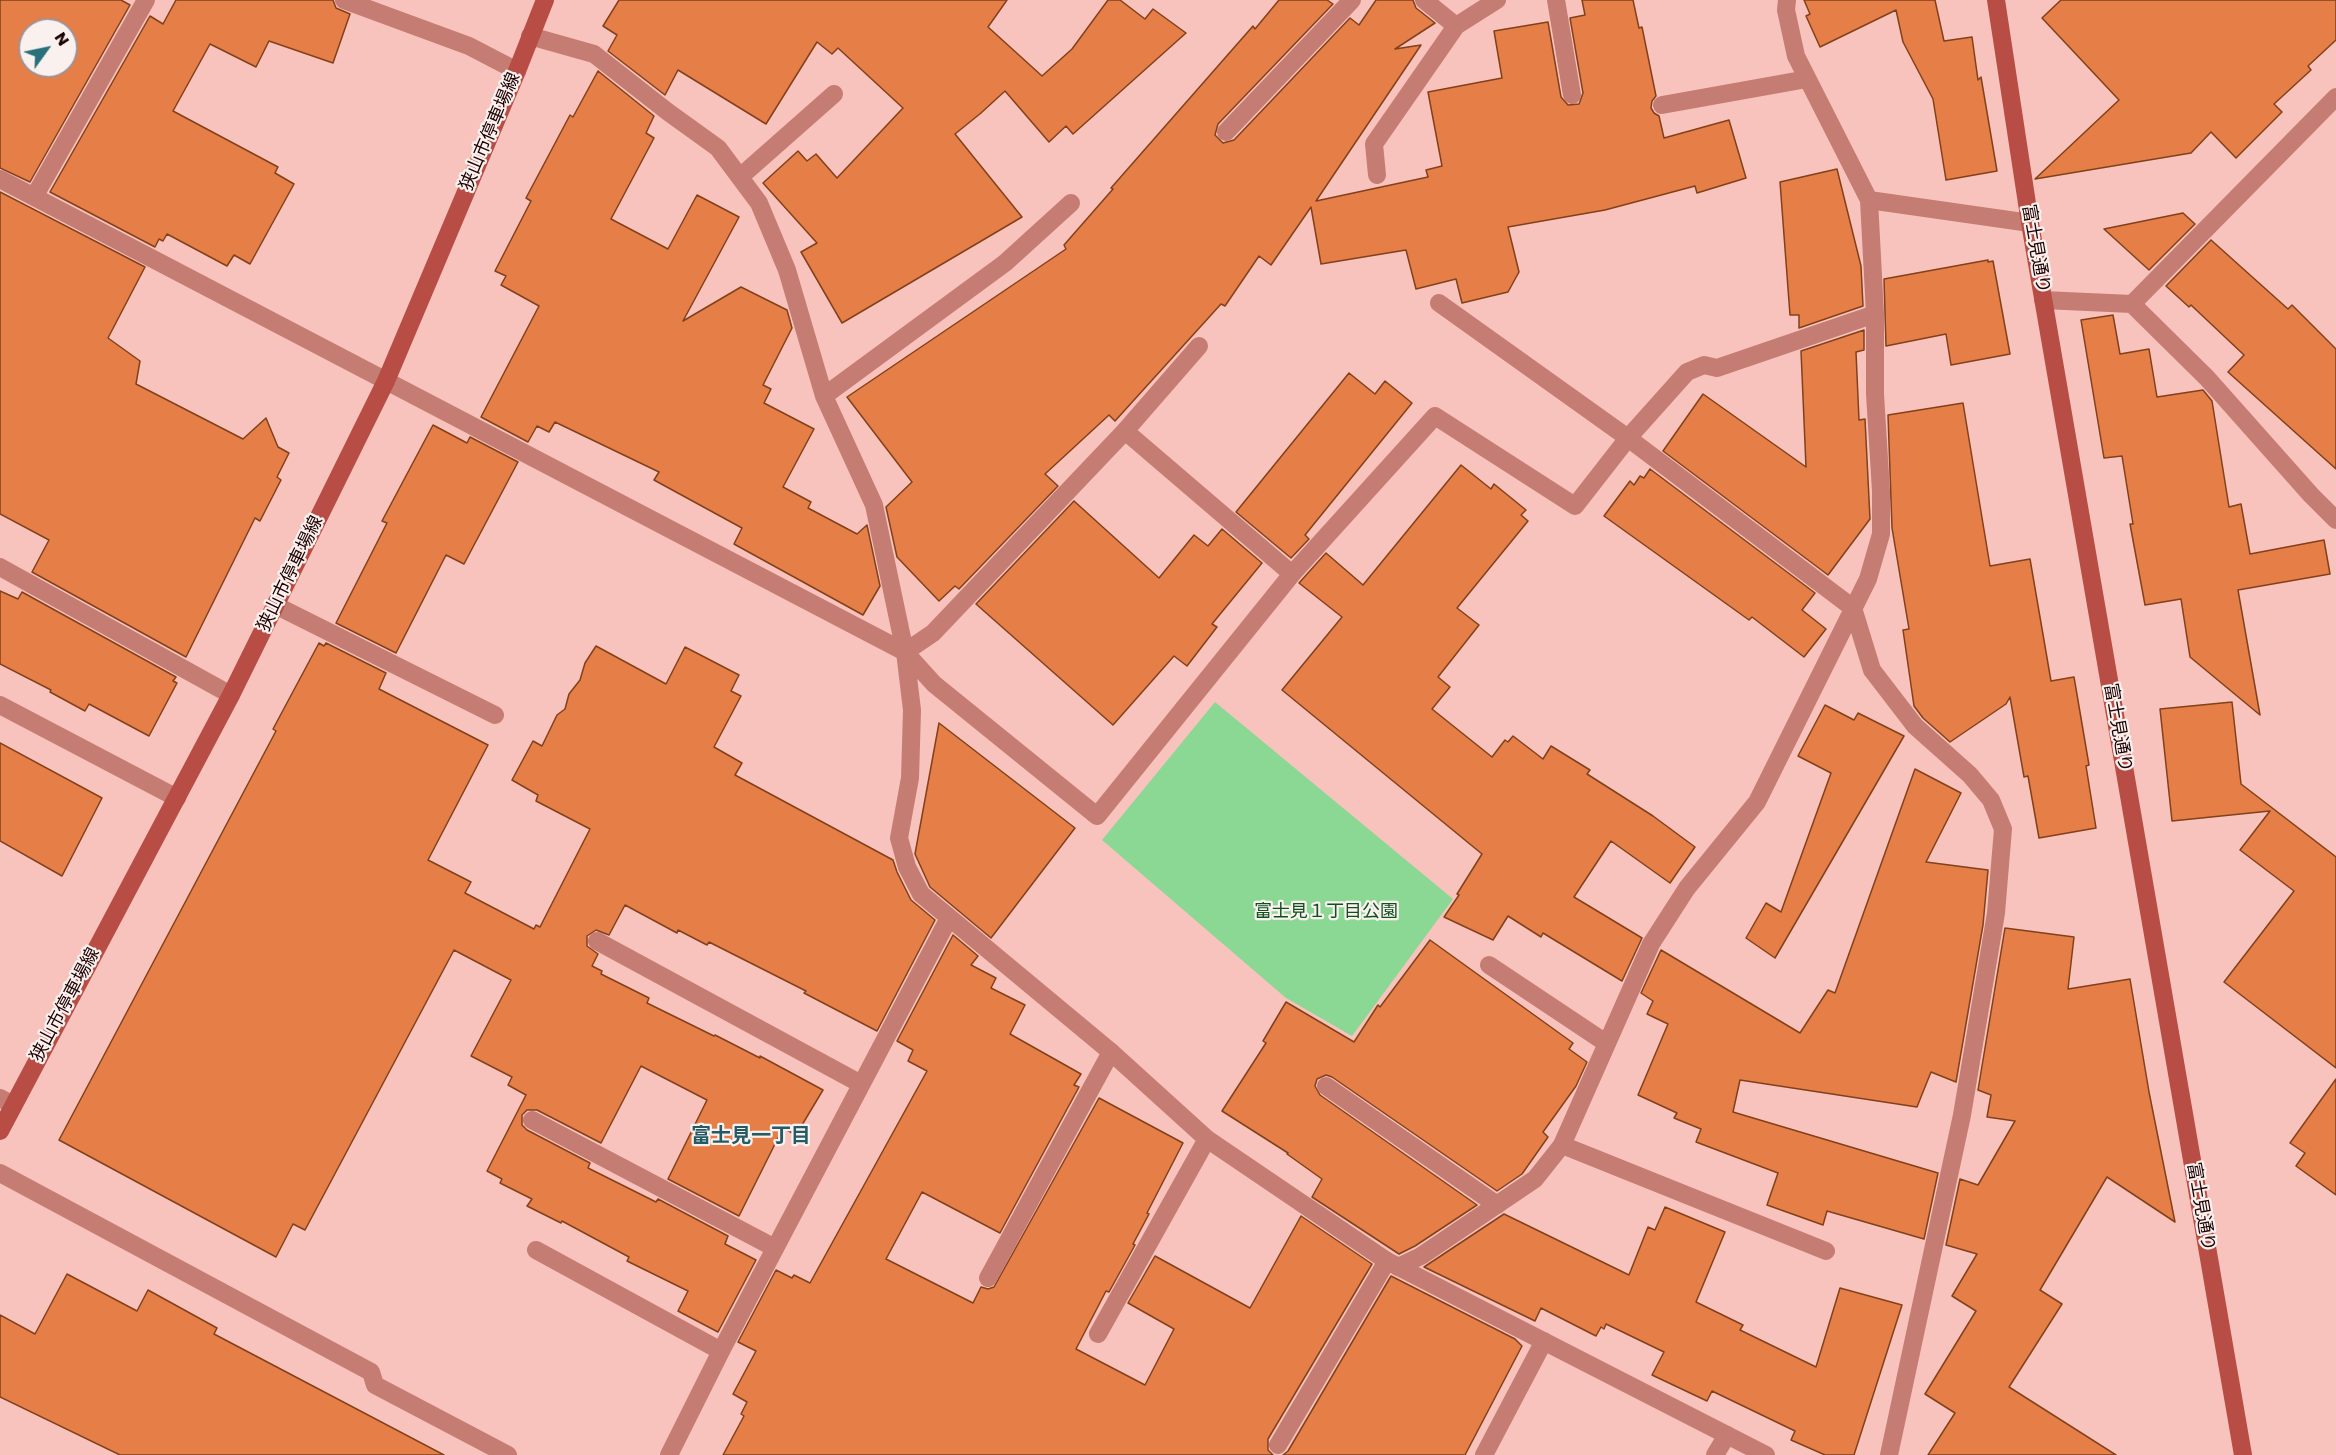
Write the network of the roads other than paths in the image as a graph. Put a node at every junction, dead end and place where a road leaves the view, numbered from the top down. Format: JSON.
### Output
{"nodes":[{"id":1,"x":146,"y":0,"type":"edge"},
{"id":2,"x":344,"y":0,"type":"edge"},
{"id":3,"x":545,"y":0,"type":"edge"},
{"id":4,"x":1352,"y":0,"type":"edge"},
{"id":5,"x":1424,"y":0,"type":"edge"},
{"id":6,"x":1497,"y":0,"type":"edge"},
{"id":7,"x":1556,"y":0,"type":"edge"},
{"id":8,"x":1787,"y":0,"type":"edge"},
{"id":9,"x":1996,"y":0,"type":"edge"},
{"id":10,"x":1456,"y":26,"type":"junction"},
{"id":11,"x":530,"y":36,"type":"junction"},
{"id":12,"x":517,"y":71,"type":"junction"},
{"id":13,"x":1807,"y":79,"type":"junction"},
{"id":14,"x":834,"y":94,"type":"dead end"},
{"id":15,"x":1572,"y":95,"type":"dead end"},
{"id":16,"x":2336,"y":97,"type":"edge"},
{"id":17,"x":1662,"y":105,"type":"dead end"},
{"id":18,"x":1227,"y":132,"type":"dead end"},
{"id":19,"x":1377,"y":175,"type":"dead end"},
{"id":20,"x":740,"y":177,"type":"junction"},
{"id":21,"x":0,"y":179,"type":"edge"},
{"id":22,"x":34,"y":197,"type":"junction"},
{"id":23,"x":1869,"y":200,"type":"junction"},
{"id":24,"x":1071,"y":203,"type":"dead end"},
{"id":25,"x":2030,"y":223,"type":"junction"},
{"id":26,"x":2043,"y":300,"type":"junction"},
{"id":27,"x":1439,"y":303,"type":"dead end"},
{"id":28,"x":2132,"y":304,"type":"junction"},
{"id":29,"x":1875,"y":314,"type":"junction"},
{"id":30,"x":1198,"y":346,"type":"dead end"},
{"id":31,"x":386,"y":381,"type":"junction"},
{"id":32,"x":824,"y":396,"type":"junction"},
{"id":33,"x":1125,"y":431,"type":"junction"},
{"id":34,"x":1628,"y":438,"type":"junction"},
{"id":35,"x":2336,"y":520,"type":"edge"},
{"id":36,"x":0,"y":567,"type":"edge"},
{"id":37,"x":1292,"y":574,"type":"junction"},
{"id":38,"x":275,"y":605,"type":"junction"},
{"id":39,"x":1853,"y":608,"type":"junction"},
{"id":40,"x":905,"y":652,"type":"junction"},
{"id":41,"x":231,"y":696,"type":"junction"},
{"id":42,"x":0,"y":705,"type":"edge"},
{"id":43,"x":495,"y":715,"type":"dead end"},
{"id":44,"x":177,"y":798,"type":"junction"},
{"id":45,"x":949,"y":918,"type":"junction"},
{"id":46,"x":597,"y":941,"type":"dead end"},
{"id":47,"x":1489,"y":965,"type":"dead end"},
{"id":48,"x":1606,"y":1043,"type":"junction"},
{"id":49,"x":1111,"y":1052,"type":"junction"},
{"id":50,"x":861,"y":1084,"type":"junction"},
{"id":51,"x":1326,"y":1086,"type":"dead end"},
{"id":52,"x":7,"y":1101,"type":"edge"},
{"id":53,"x":532,"y":1120,"type":"dead end"},
{"id":54,"x":0,"y":1131,"type":"edge"},
{"id":55,"x":1207,"y":1139,"type":"junction"},
{"id":56,"x":1562,"y":1145,"type":"junction"},
{"id":57,"x":0,"y":1173,"type":"edge"},
{"id":58,"x":1497,"y":1205,"type":"junction"},
{"id":59,"x":775,"y":1248,"type":"junction"},
{"id":60,"x":536,"y":1250,"type":"dead end"},
{"id":61,"x":1826,"y":1251,"type":"dead end"},
{"id":62,"x":1393,"y":1264,"type":"junction"},
{"id":63,"x":988,"y":1278,"type":"dead end"},
{"id":64,"x":1098,"y":1334,"type":"dead end"},
{"id":65,"x":1544,"y":1341,"type":"junction"},
{"id":66,"x":721,"y":1351,"type":"junction"},
{"id":67,"x":1727,"y":1435,"type":"junction"},
{"id":68,"x":1278,"y":1445,"type":"dead end"},
{"id":69,"x":508,"y":1455,"type":"edge"},
{"id":70,"x":669,"y":1455,"type":"edge"},
{"id":71,"x":1484,"y":1455,"type":"edge"},
{"id":72,"x":1715,"y":1455,"type":"edge"},
{"id":73,"x":1766,"y":1455,"type":"edge"},
{"id":74,"x":1888,"y":1455,"type":"edge"},
{"id":75,"x":2243,"y":1455,"type":"edge"}],
"edges":[{"from":1,"to":22,"type":"street"},
{"from":2,"to":12,"type":"street"},
{"from":3,"to":11,"type":"street","name":"狭山市停車場線"},
{"from":4,"to":18,"type":"street"},
{"from":5,"to":10,"type":"street"},
{"from":6,"to":10,"type":"street"},
{"from":7,"to":15,"type":"street"},
{"from":8,"to":13,"type":"street"},
{"from":9,"to":25,"type":"street","name":"富士見通り"},
{"from":10,"to":19,"type":"street"},
{"from":11,"to":12,"type":"street","name":"狭山市停車場線"},
{"from":11,"to":20,"type":"street"},
{"from":12,"to":31,"type":"street","name":"狭山市停車場線"},
{"from":13,"to":17,"type":"street"},
{"from":13,"to":23,"type":"street"},
{"from":14,"to":20,"type":"street"},
{"from":16,"to":28,"type":"street"},
{"from":20,"to":32,"type":"street"},
{"from":21,"to":22,"type":"street"},
{"from":22,"to":31,"type":"street"},
{"from":23,"to":25,"type":"street"},
{"from":23,"to":29,"type":"street"},
{"from":24,"to":32,"type":"street"},
{"from":25,"to":26,"type":"street","name":"富士見通り"},
{"from":26,"to":28,"type":"street"},
{"from":26,"to":75,"type":"street","name":"富士見通り"},
{"from":27,"to":34,"type":"street"},
{"from":28,"to":35,"type":"street"},
{"from":29,"to":34,"type":"street"},
{"from":29,"to":39,"type":"street"},
{"from":30,"to":33,"type":"street"},
{"from":31,"to":38,"type":"street","name":"狭山市停車場線"},
{"from":31,"to":40,"type":"street"},
{"from":32,"to":40,"type":"street"},
{"from":33,"to":37,"type":"street"},
{"from":33,"to":40,"type":"street"},
{"from":34,"to":37,"type":"street"},
{"from":34,"to":39,"type":"street"},
{"from":36,"to":41,"type":"street"},
{"from":37,"to":40,"type":"street"},
{"from":38,"to":41,"type":"street","name":"狭山市停車場線"},
{"from":38,"to":43,"type":"street"},
{"from":39,"to":48,"type":"street"},
{"from":39,"to":74,"type":"street"},
{"from":40,"to":45,"type":"street"},
{"from":41,"to":44,"type":"street","name":"狭山市停車場線"},
{"from":42,"to":44,"type":"street"},
{"from":44,"to":52,"type":"street","name":"狭山市停車場線"},
{"from":45,"to":49,"type":"street"},
{"from":45,"to":50,"type":"street"},
{"from":46,"to":50,"type":"street"},
{"from":47,"to":48,"type":"street"},
{"from":48,"to":56,"type":"street"},
{"from":49,"to":55,"type":"street"},
{"from":49,"to":63,"type":"street"},
{"from":50,"to":59,"type":"street"},
{"from":51,"to":58,"type":"street"},
{"from":52,"to":54,"type":"street","name":"狭山市停車場線"},
{"from":53,"to":59,"type":"street"},
{"from":55,"to":62,"type":"street"},
{"from":55,"to":64,"type":"street"},
{"from":56,"to":58,"type":"street"},
{"from":56,"to":61,"type":"street"},
{"from":57,"to":69,"type":"street"},
{"from":58,"to":62,"type":"street"},
{"from":59,"to":66,"type":"street"},
{"from":60,"to":66,"type":"street"},
{"from":62,"to":65,"type":"street"},
{"from":62,"to":68,"type":"street"},
{"from":65,"to":67,"type":"street"},
{"from":65,"to":71,"type":"street"},
{"from":66,"to":70,"type":"street"},
{"from":67,"to":72,"type":"street"},
{"from":67,"to":73,"type":"street"}]}
